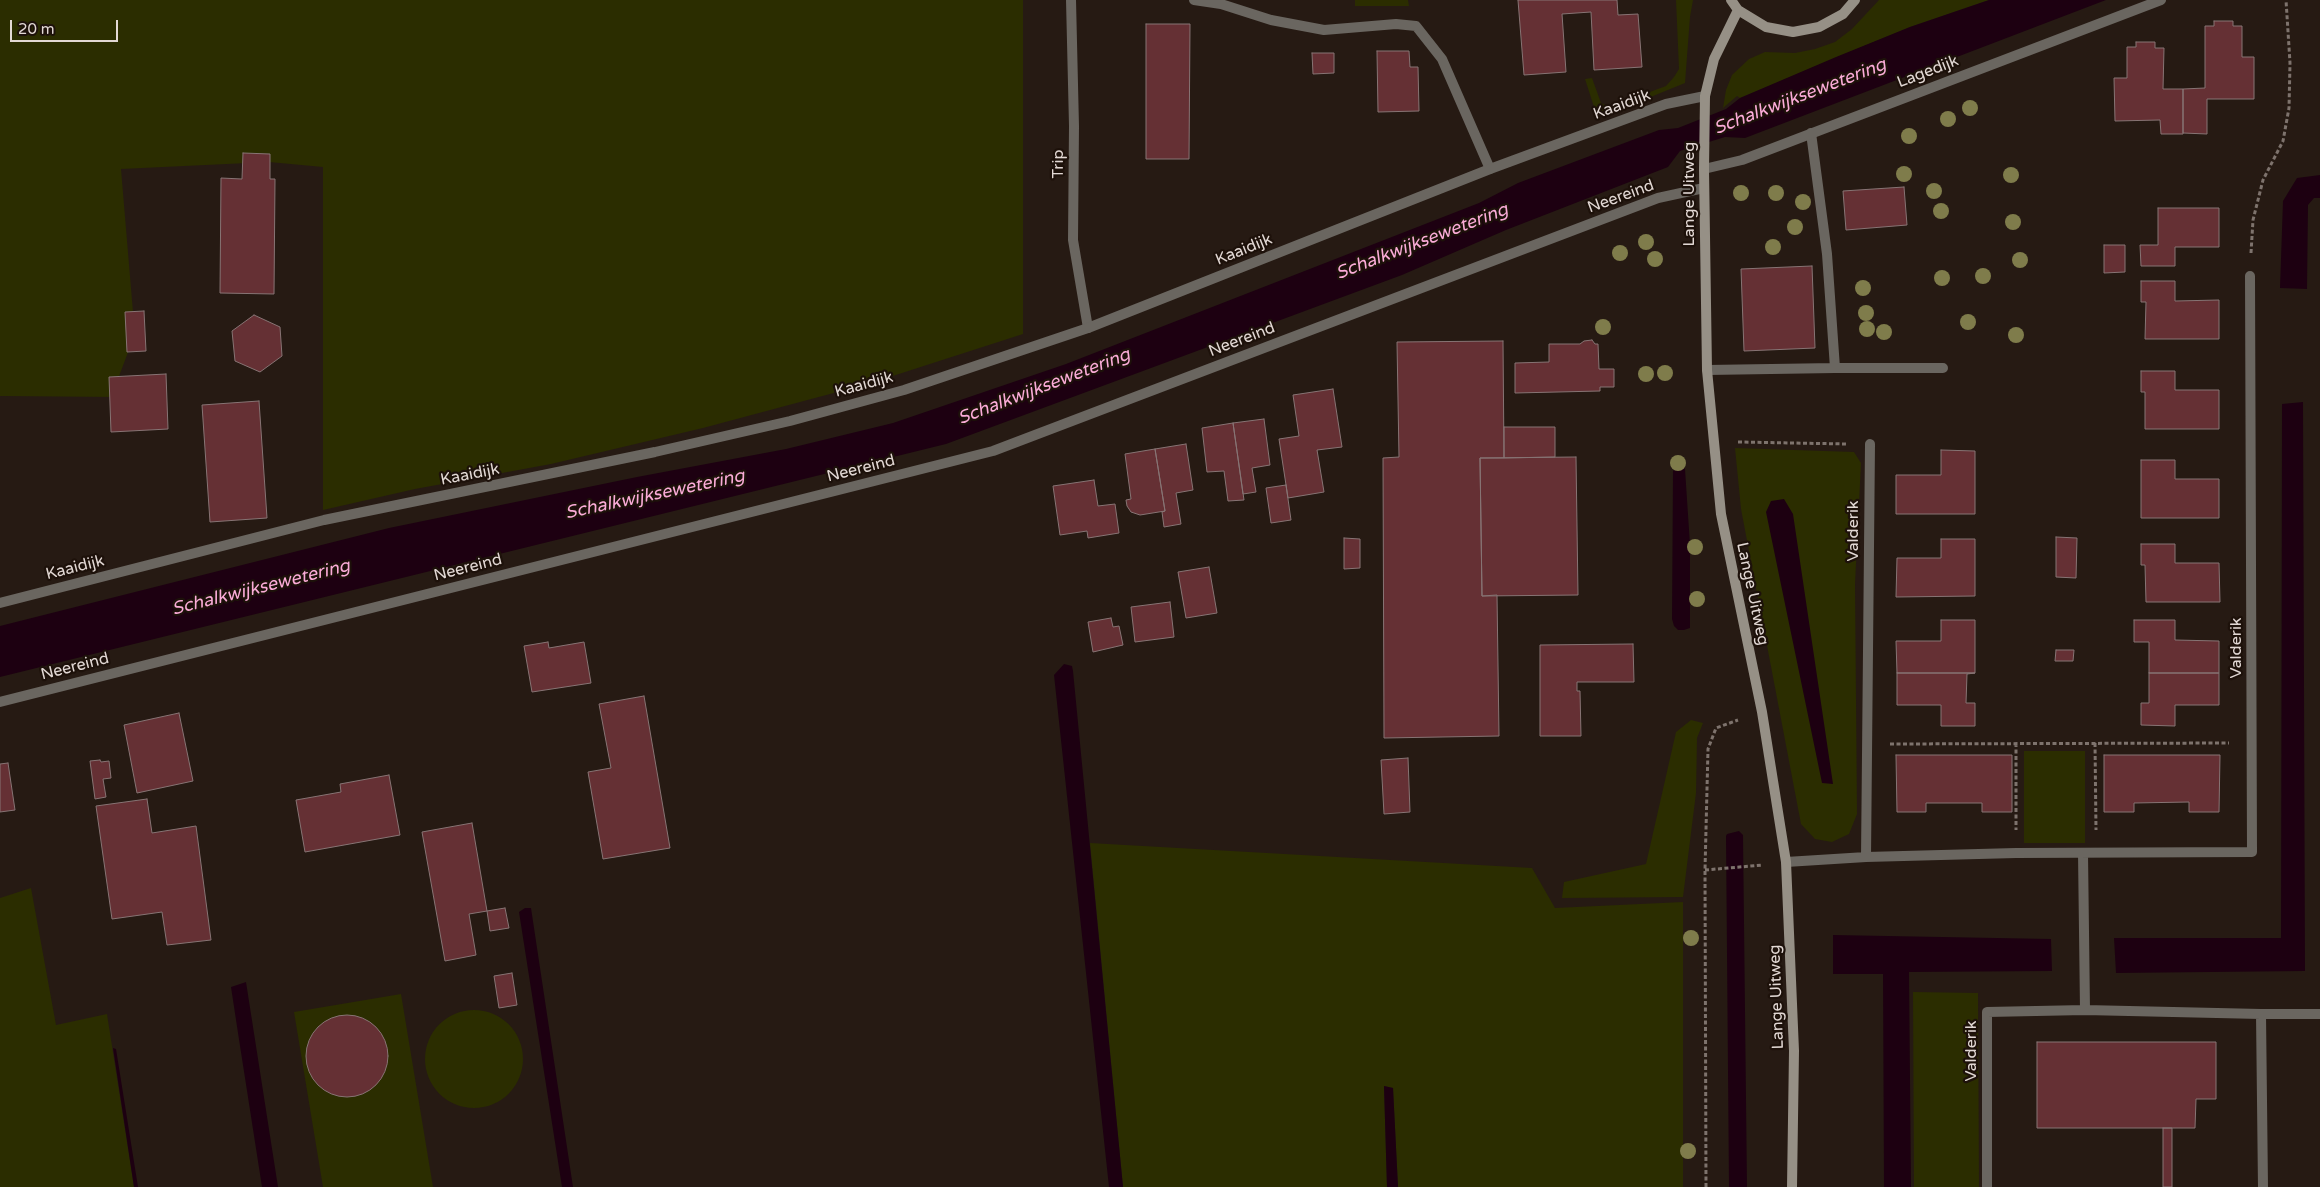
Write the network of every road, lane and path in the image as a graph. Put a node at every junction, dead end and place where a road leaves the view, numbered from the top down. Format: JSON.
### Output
{"nodes":[{"id":1,"x":1071,"y":0,"type":"edge"},
{"id":2,"x":1194,"y":0,"type":"edge"},
{"id":3,"x":1731,"y":0,"type":"edge"},
{"id":4,"x":1855,"y":0,"type":"edge"},
{"id":5,"x":2161,"y":0,"type":"edge"},
{"id":6,"x":2286,"y":0,"type":"edge"},
{"id":7,"x":1738,"y":10,"type":"junction"},
{"id":8,"x":1705,"y":96,"type":"junction"},
{"id":9,"x":1811,"y":132,"type":"junction"},
{"id":10,"x":1490,"y":169,"type":"junction"},
{"id":11,"x":1704,"y":169,"type":"junction"},
{"id":12,"x":1704,"y":188,"type":"junction"},
{"id":13,"x":2250,"y":276,"type":"joint"},
{"id":14,"x":1088,"y":328,"type":"junction"},
{"id":15,"x":1835,"y":368,"type":"junction"},
{"id":16,"x":1943,"y":368,"type":"dead end"},
{"id":17,"x":1707,"y":370,"type":"junction"},
{"id":18,"x":1713,"y":442,"type":"junction"},
{"id":19,"x":1870,"y":444,"type":"joint"},
{"id":20,"x":0,"y":603,"type":"edge"},
{"id":21,"x":0,"y":702,"type":"edge"},
{"id":22,"x":1762,"y":712,"type":"junction"},
{"id":23,"x":2016,"y":743,"type":"junction"},
{"id":24,"x":2095,"y":743,"type":"junction"},
{"id":25,"x":1868,"y":744,"type":"junction"},
{"id":26,"x":2252,"y":744,"type":"junction"},
{"id":27,"x":2016,"y":853,"type":"junction"},
{"id":28,"x":2083,"y":853,"type":"junction"},
{"id":29,"x":2096,"y":853,"type":"junction"},
{"id":30,"x":1866,"y":857,"type":"junction"},
{"id":31,"x":1786,"y":862,"type":"junction"},
{"id":32,"x":1746,"y":865,"type":"dead end"},
{"id":33,"x":1705,"y":870,"type":"junction"},
{"id":34,"x":2085,"y":1010,"type":"junction"},
{"id":35,"x":2261,"y":1014,"type":"junction"},
{"id":36,"x":2320,"y":1014,"type":"edge"},
{"id":37,"x":1706,"y":1187,"type":"edge"},
{"id":38,"x":1792,"y":1187,"type":"edge"},
{"id":39,"x":1987,"y":1187,"type":"edge"},
{"id":40,"x":2263,"y":1187,"type":"edge"}],
"edges":[{"from":1,"to":14,"type":"street","name":"Trip"},
{"from":2,"to":10,"type":"street"},
{"from":3,"to":7,"type":"street"},
{"from":4,"to":7,"type":"street"},
{"from":5,"to":9,"type":"street","name":"Lagedijk"},
{"from":6,"to":13,"type":"path"},
{"from":7,"to":8,"type":"street","name":"Lange Uitweg"},
{"from":8,"to":10,"type":"street","name":"Kaaidijk"},
{"from":8,"to":11,"type":"street","name":"Lange Uitweg"},
{"from":9,"to":11,"type":"street","name":"Lagedijk"},
{"from":9,"to":15,"type":"street"},
{"from":10,"to":14,"type":"street","name":"Kaaidijk"},
{"from":11,"to":12,"type":"street","name":"Lange Uitweg"},
{"from":12,"to":17,"type":"street","name":"Lange Uitweg"},
{"from":12,"to":21,"type":"street","name":"Neereind"},
{"from":13,"to":26,"type":"street","name":"Valderik"},
{"from":14,"to":20,"type":"street","name":"Kaaidijk"},
{"from":15,"to":16,"type":"street"},
{"from":15,"to":17,"type":"street"},
{"from":17,"to":18,"type":"street","name":"Lange Uitweg"},
{"from":18,"to":19,"type":"path"},
{"from":18,"to":22,"type":"street","name":"Lange Uitweg"},
{"from":19,"to":25,"type":"street","name":"Valderik"},
{"from":22,"to":31,"type":"street","name":"Lange Uitweg"},
{"from":22,"to":33,"type":"path"},
{"from":23,"to":24,"type":"path"},
{"from":23,"to":25,"type":"path"},
{"from":23,"to":27,"type":"path"},
{"from":24,"to":26,"type":"path"},
{"from":24,"to":29,"type":"path"},
{"from":25,"to":30,"type":"street","name":"Valderik"},
{"from":26,"to":29,"type":"street","name":"Valderik"},
{"from":27,"to":28,"type":"street","name":"Valderik"},
{"from":27,"to":30,"type":"street","name":"Valderik"},
{"from":28,"to":29,"type":"street","name":"Valderik"},
{"from":28,"to":34,"type":"street"},
{"from":30,"to":31,"type":"street","name":"Valderik"},
{"from":31,"to":38,"type":"street","name":"Lange Uitweg"},
{"from":32,"to":33,"type":"path"},
{"from":33,"to":37,"type":"path"},
{"from":34,"to":35,"type":"street","name":"Valderik"},
{"from":34,"to":39,"type":"street","name":"Valderik"},
{"from":35,"to":36,"type":"street","name":"Valderik"},
{"from":35,"to":40,"type":"street"}]}
